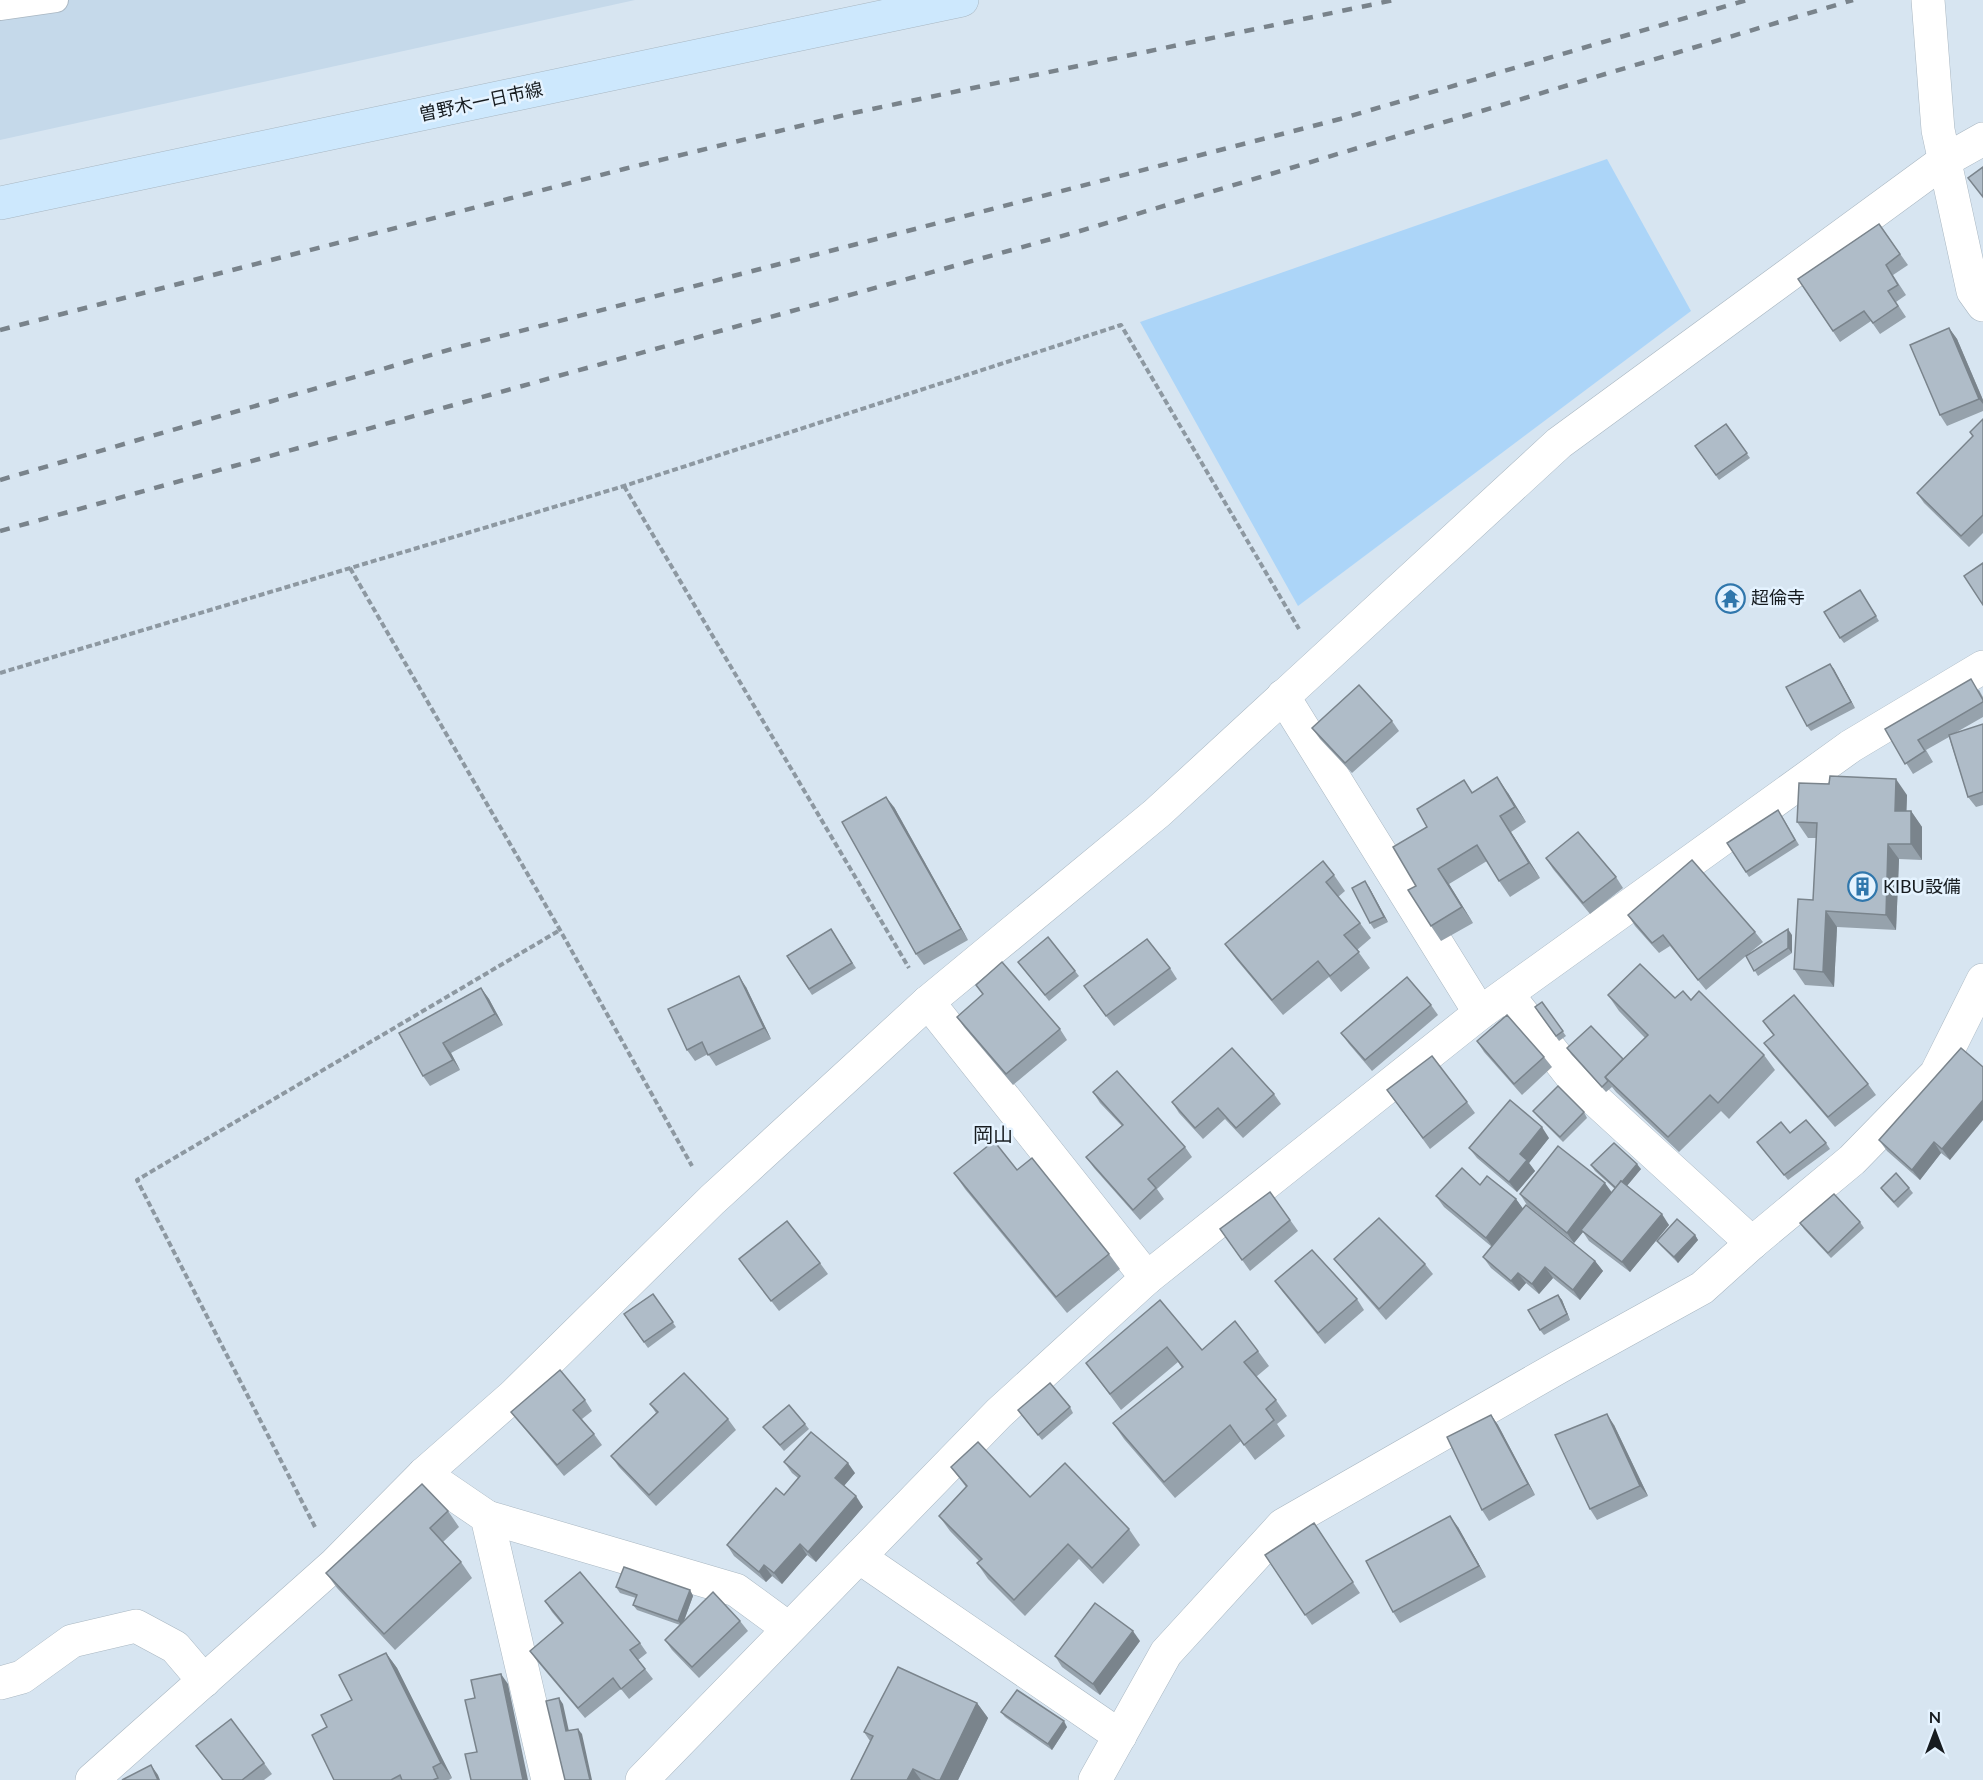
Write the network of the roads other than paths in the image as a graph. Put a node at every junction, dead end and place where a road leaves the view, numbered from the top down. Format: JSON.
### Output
{"nodes":[{"id":1,"x":57,"y":0,"type":"edge"},
{"id":2,"x":962,"y":0,"type":"edge"},
{"id":3,"x":1929,"y":0,"type":"edge"},
{"id":4,"x":0,"y":8,"type":"edge"},
{"id":5,"x":1983,"y":139,"type":"edge"},
{"id":6,"x":1944,"y":161,"type":"junction"},
{"id":7,"x":0,"y":203,"type":"edge"},
{"id":8,"x":1983,"y":305,"type":"edge"},
{"id":9,"x":1983,"y":667,"type":"edge"},
{"id":10,"x":1283,"y":696,"type":"junction"},
{"id":11,"x":1983,"y":980,"type":"edge"},
{"id":12,"x":1507,"y":994,"type":"junction"},
{"id":13,"x":928,"y":1002,"type":"junction"},
{"id":14,"x":1480,"y":1013,"type":"junction"},
{"id":15,"x":1752,"y":1243,"type":"junction"},
{"id":16,"x":1147,"y":1278,"type":"junction"},
{"id":17,"x":424,"y":1474,"type":"junction"},
{"id":18,"x":487,"y":1517,"type":"junction"},
{"id":19,"x":859,"y":1557,"type":"junction"},
{"id":20,"x":788,"y":1628,"type":"junction"},
{"id":21,"x":204,"y":1681,"type":"junction"},
{"id":22,"x":0,"y":1683,"type":"edge"},
{"id":23,"x":1120,"y":1736,"type":"junction"},
{"id":24,"x":92,"y":1780,"type":"edge"},
{"id":25,"x":548,"y":1780,"type":"edge"},
{"id":26,"x":642,"y":1780,"type":"edge"},
{"id":27,"x":1095,"y":1780,"type":"edge"}],
"edges":[{"from":1,"to":4,"type":"lane"},
{"from":2,"to":7,"type":"main road","name":"曽野木一日市線"},
{"from":3,"to":6,"type":"street"},
{"from":5,"to":6,"type":"street"},
{"from":6,"to":8,"type":"street"},
{"from":6,"to":10,"type":"street"},
{"from":9,"to":12,"type":"street"},
{"from":10,"to":13,"type":"street"},
{"from":10,"to":14,"type":"street"},
{"from":11,"to":15,"type":"street"},
{"from":12,"to":14,"type":"street"},
{"from":12,"to":15,"type":"street"},
{"from":13,"to":16,"type":"street"},
{"from":13,"to":17,"type":"street"},
{"from":14,"to":16,"type":"street"},
{"from":15,"to":23,"type":"street"},
{"from":16,"to":19,"type":"street"},
{"from":17,"to":18,"type":"street"},
{"from":17,"to":21,"type":"street"},
{"from":18,"to":20,"type":"street"},
{"from":18,"to":25,"type":"street"},
{"from":19,"to":20,"type":"street"},
{"from":19,"to":23,"type":"street"},
{"from":20,"to":26,"type":"street"},
{"from":21,"to":22,"type":"street"},
{"from":21,"to":24,"type":"street"},
{"from":23,"to":27,"type":"street"}]}
